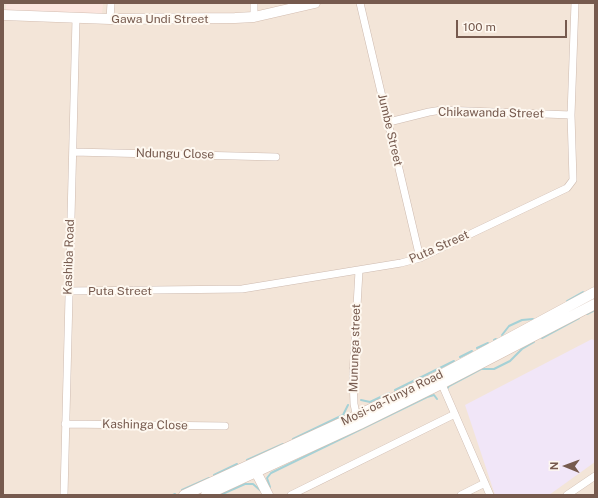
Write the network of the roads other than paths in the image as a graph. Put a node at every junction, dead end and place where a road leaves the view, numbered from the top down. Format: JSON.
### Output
{"nodes":[{"id":1,"x":111,"y":3,"type":"edge"},
{"id":2,"x":254,"y":3,"type":"edge"},
{"id":3,"x":315,"y":3,"type":"edge"},
{"id":4,"x":360,"y":3,"type":"edge"},
{"id":5,"x":575,"y":3,"type":"edge"},
{"id":6,"x":3,"y":15,"type":"edge"},
{"id":7,"x":254,"y":17,"type":"junction"},
{"id":8,"x":76,"y":19,"type":"junction"},
{"id":9,"x":110,"y":19,"type":"junction"},
{"id":10,"x":571,"y":115,"type":"junction"},
{"id":11,"x":389,"y":122,"type":"junction"},
{"id":12,"x":73,"y":152,"type":"junction"},
{"id":13,"x":276,"y":157,"type":"dead end"},
{"id":14,"x":420,"y":258,"type":"junction"},
{"id":15,"x":359,"y":271,"type":"junction"},
{"id":16,"x":68,"y":291,"type":"junction"},
{"id":17,"x":595,"y":292,"type":"edge"},
{"id":18,"x":595,"y":304,"type":"edge"},
{"id":19,"x":440,"y":380,"type":"junction"},
{"id":20,"x":455,"y":414,"type":"junction"},
{"id":21,"x":358,"y":420,"type":"junction"},
{"id":22,"x":65,"y":424,"type":"junction"},
{"id":23,"x":225,"y":426,"type":"dead end"},
{"id":24,"x":254,"y":468,"type":"junction"},
{"id":25,"x":595,"y":476,"type":"edge"},
{"id":26,"x":485,"y":483,"type":"junction"},
{"id":27,"x":64,"y":495,"type":"edge"},
{"id":28,"x":184,"y":495,"type":"edge"},
{"id":29,"x":206,"y":495,"type":"edge"},
{"id":30,"x":268,"y":495,"type":"edge"},
{"id":31,"x":291,"y":495,"type":"edge"},
{"id":32,"x":462,"y":495,"type":"edge"},
{"id":33,"x":490,"y":495,"type":"edge"},
{"id":34,"x":567,"y":495,"type":"edge"}],
"edges":[{"from":1,"to":9,"type":"street"},
{"from":2,"to":7,"type":"street"},
{"from":3,"to":7,"type":"main road","name":"Gawa Undi Street"},
{"from":4,"to":11,"type":"street","name":"Jumbe Street"},
{"from":5,"to":10,"type":"street","name":"Puta Street"},
{"from":6,"to":8,"type":"main road","name":"Gawa Undi Street"},
{"from":7,"to":9,"type":"main road","name":"Gawa Undi Street"},
{"from":8,"to":9,"type":"main road","name":"Gawa Undi Street"},
{"from":8,"to":12,"type":"street","name":"Kashiba Road"},
{"from":10,"to":11,"type":"street","name":"Chikawanda Street"},
{"from":10,"to":14,"type":"street","name":"Puta Street"},
{"from":11,"to":14,"type":"street","name":"Jumbe Street"},
{"from":12,"to":13,"type":"street","name":"Ndungu Close"},
{"from":12,"to":16,"type":"street","name":"Kashiba Road"},
{"from":14,"to":15,"type":"street","name":"Puta Street"},
{"from":15,"to":16,"type":"street","name":"Puta Street"},
{"from":15,"to":21,"type":"street","name":"Mununga street"},
{"from":16,"to":22,"type":"street","name":"Kashiba Road"},
{"from":17,"to":19,"type":"main road","name":"Mosi-oa-Tunya Road"},
{"from":18,"to":19,"type":"main road","name":"Mosi-oa-Tunya Road"},
{"from":19,"to":20,"type":"street"},
{"from":19,"to":21,"type":"main road","name":"Mosi-oa-Tunya Road"},
{"from":20,"to":26,"type":"street"},
{"from":20,"to":31,"type":"street"},
{"from":21,"to":24,"type":"main road","name":"Mosi-oa-Tunya Road"},
{"from":22,"to":23,"type":"street","name":"Kashinga Close"},
{"from":22,"to":27,"type":"street","name":"Kashiba Road"},
{"from":24,"to":28,"type":"main road","name":"Mosi-oa-Tunya Road"},
{"from":24,"to":29,"type":"main road","name":"Mosi-oa-Tunya Road"},
{"from":24,"to":30,"type":"main road"},
{"from":25,"to":34,"type":"street"},
{"from":26,"to":32,"type":"street"},
{"from":26,"to":33,"type":"street"}]}
